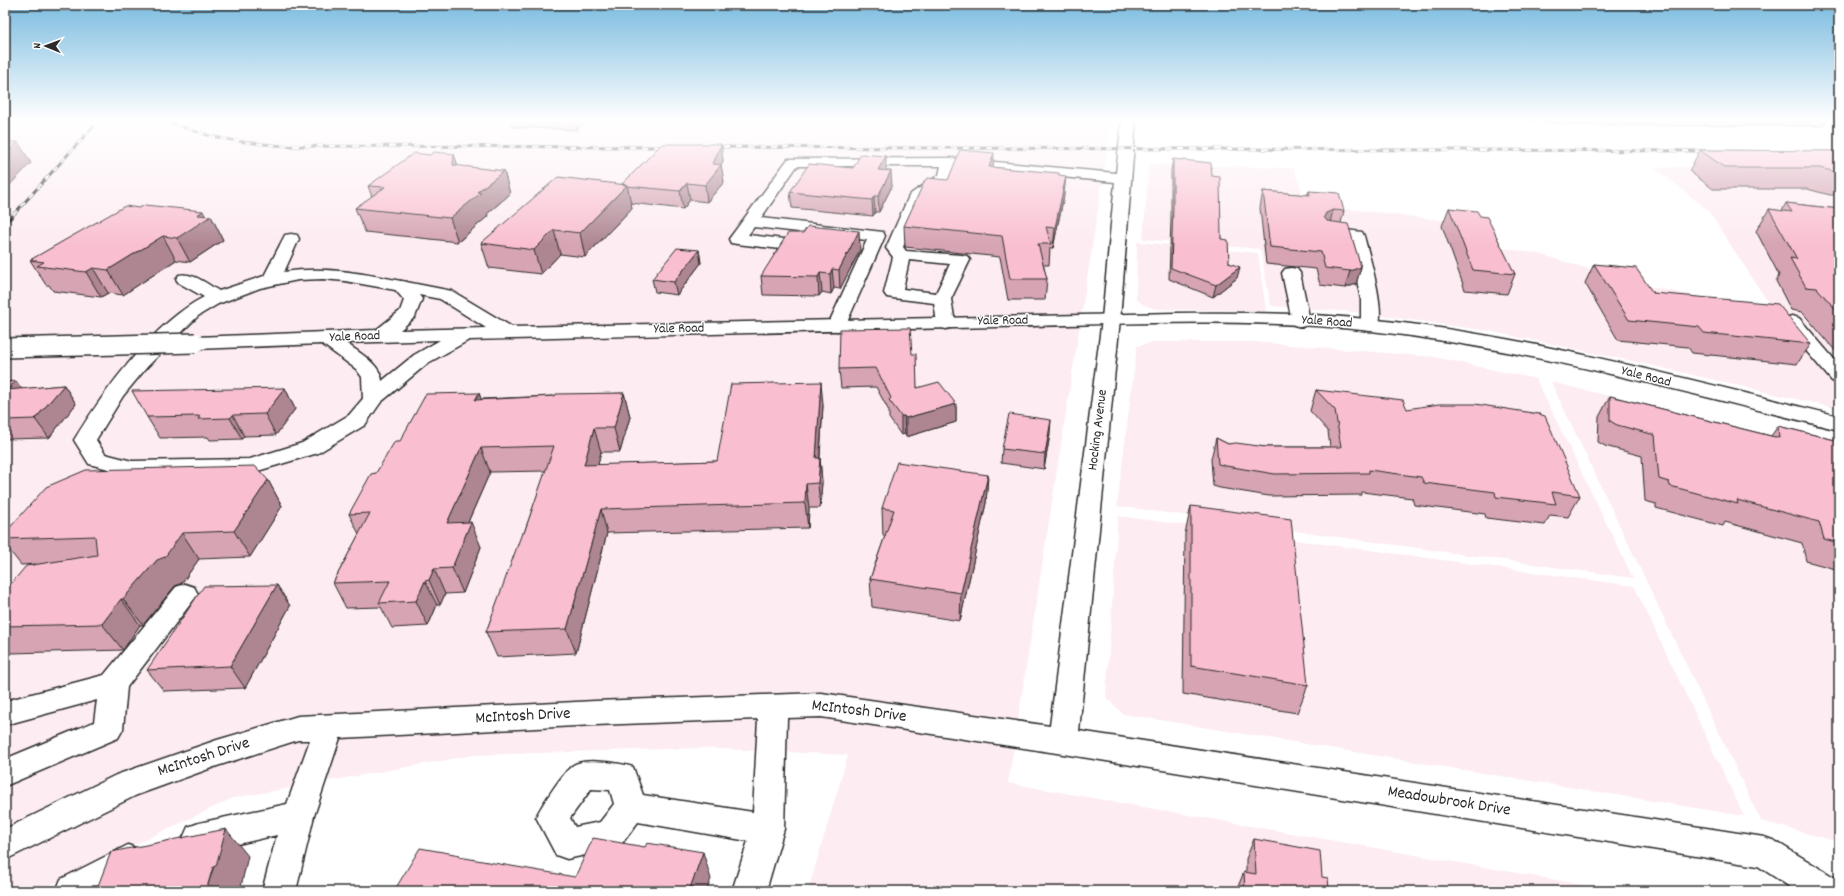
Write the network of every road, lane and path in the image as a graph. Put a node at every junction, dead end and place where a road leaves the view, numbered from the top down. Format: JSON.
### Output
{"nodes":[{"id":1,"x":1124,"y":161,"type":"edge"},
{"id":2,"x":950,"y":162,"type":"junction"},
{"id":3,"x":1122,"y":178,"type":"junction"},
{"id":4,"x":1329,"y":233,"type":"edge"},
{"id":5,"x":292,"y":239,"type":"dead end"},
{"id":6,"x":902,"y":256,"type":"junction"},
{"id":7,"x":1291,"y":273,"type":"dead end"},
{"id":8,"x":185,"y":279,"type":"dead end"},
{"id":9,"x":271,"y":280,"type":"junction"},
{"id":10,"x":401,"y":286,"type":"junction"},
{"id":11,"x":219,"y":298,"type":"junction"},
{"id":12,"x":942,"y":299,"type":"junction"},
{"id":13,"x":1111,"y":319,"type":"junction"},
{"id":14,"x":1301,"y":321,"type":"junction"},
{"id":15,"x":1792,"y":322,"type":"edge"},
{"id":16,"x":946,"y":323,"type":"junction"},
{"id":17,"x":837,"y":325,"type":"junction"},
{"id":18,"x":1370,"y":325,"type":"junction"},
{"id":19,"x":508,"y":333,"type":"junction"},
{"id":20,"x":464,"y":334,"type":"junction"},
{"id":21,"x":380,"y":336,"type":"junction"},
{"id":22,"x":328,"y":338,"type":"junction"},
{"id":23,"x":5,"y":348,"type":"edge"},
{"id":24,"x":1839,"y":377,"type":"edge"},
{"id":25,"x":373,"y":399,"type":"junction"},
{"id":26,"x":1839,"y":423,"type":"edge"},
{"id":27,"x":186,"y":594,"type":"dead end"},
{"id":28,"x":113,"y":684,"type":"junction"},
{"id":29,"x":773,"y":707,"type":"junction"},
{"id":30,"x":5,"y":713,"type":"edge"},
{"id":31,"x":330,"y":726,"type":"junction"},
{"id":32,"x":1063,"y":741,"type":"junction"},
{"id":33,"x":5,"y":773,"type":"edge"},
{"id":34,"x":631,"y":807,"type":"dead end"},
{"id":35,"x":298,"y":816,"type":"junction"},
{"id":36,"x":768,"y":829,"type":"junction"},
{"id":37,"x":5,"y":845,"type":"edge"},
{"id":38,"x":73,"y":891,"type":"edge"},
{"id":39,"x":279,"y":891,"type":"edge"},
{"id":40,"x":749,"y":891,"type":"edge"},
{"id":41,"x":1825,"y":891,"type":"edge"}],
"edges":[{"from":1,"to":3,"type":"street","name":"Hocking Avenue"},
{"from":2,"to":3,"type":"street"},
{"from":2,"to":6,"type":"street"},
{"from":2,"to":17,"type":"street"},
{"from":3,"to":13,"type":"street","name":"Hocking Avenue"},
{"from":4,"to":18,"type":"street"},
{"from":5,"to":9,"type":"street"},
{"from":6,"to":12,"type":"street"},
{"from":6,"to":12,"type":"street"},
{"from":7,"to":14,"type":"street"},
{"from":8,"to":11,"type":"street"},
{"from":9,"to":10,"type":"street"},
{"from":9,"to":11,"type":"street"},
{"from":10,"to":19,"type":"street"},
{"from":10,"to":21,"type":"street"},
{"from":11,"to":25,"type":"street"},
{"from":12,"to":16,"type":"street"},
{"from":13,"to":14,"type":"street","name":"Yale Road"},
{"from":13,"to":16,"type":"street","name":"Yale Road"},
{"from":13,"to":32,"type":"street","name":"Hocking Avenue"},
{"from":14,"to":18,"type":"street","name":"Yale Road"},
{"from":15,"to":24,"type":"street"},
{"from":16,"to":17,"type":"street","name":"Yale Road"},
{"from":17,"to":19,"type":"street","name":"Yale Road"},
{"from":18,"to":26,"type":"street","name":"Yale Road"},
{"from":19,"to":20,"type":"street","name":"Yale Road"},
{"from":20,"to":21,"type":"street","name":"Yale Road"},
{"from":20,"to":25,"type":"street"},
{"from":21,"to":22,"type":"street","name":"Yale Road"},
{"from":22,"to":23,"type":"street","name":"Yale Road","bridge":true},
{"from":22,"to":25,"type":"street"},
{"from":27,"to":28,"type":"street"},
{"from":28,"to":30,"type":"street"},
{"from":28,"to":33,"type":"street"},
{"from":29,"to":31,"type":"street","name":"McIntosh Drive"},
{"from":29,"to":32,"type":"street","name":"McIntosh Drive"},
{"from":29,"to":36,"type":"street"},
{"from":31,"to":35,"type":"street"},
{"from":31,"to":37,"type":"street","name":"McIntosh Drive"},
{"from":32,"to":41,"type":"street","name":"Meadowbrook Drive"},
{"from":34,"to":36,"type":"street"},
{"from":35,"to":38,"type":"street"},
{"from":35,"to":39,"type":"street"},
{"from":36,"to":40,"type":"street"}]}
